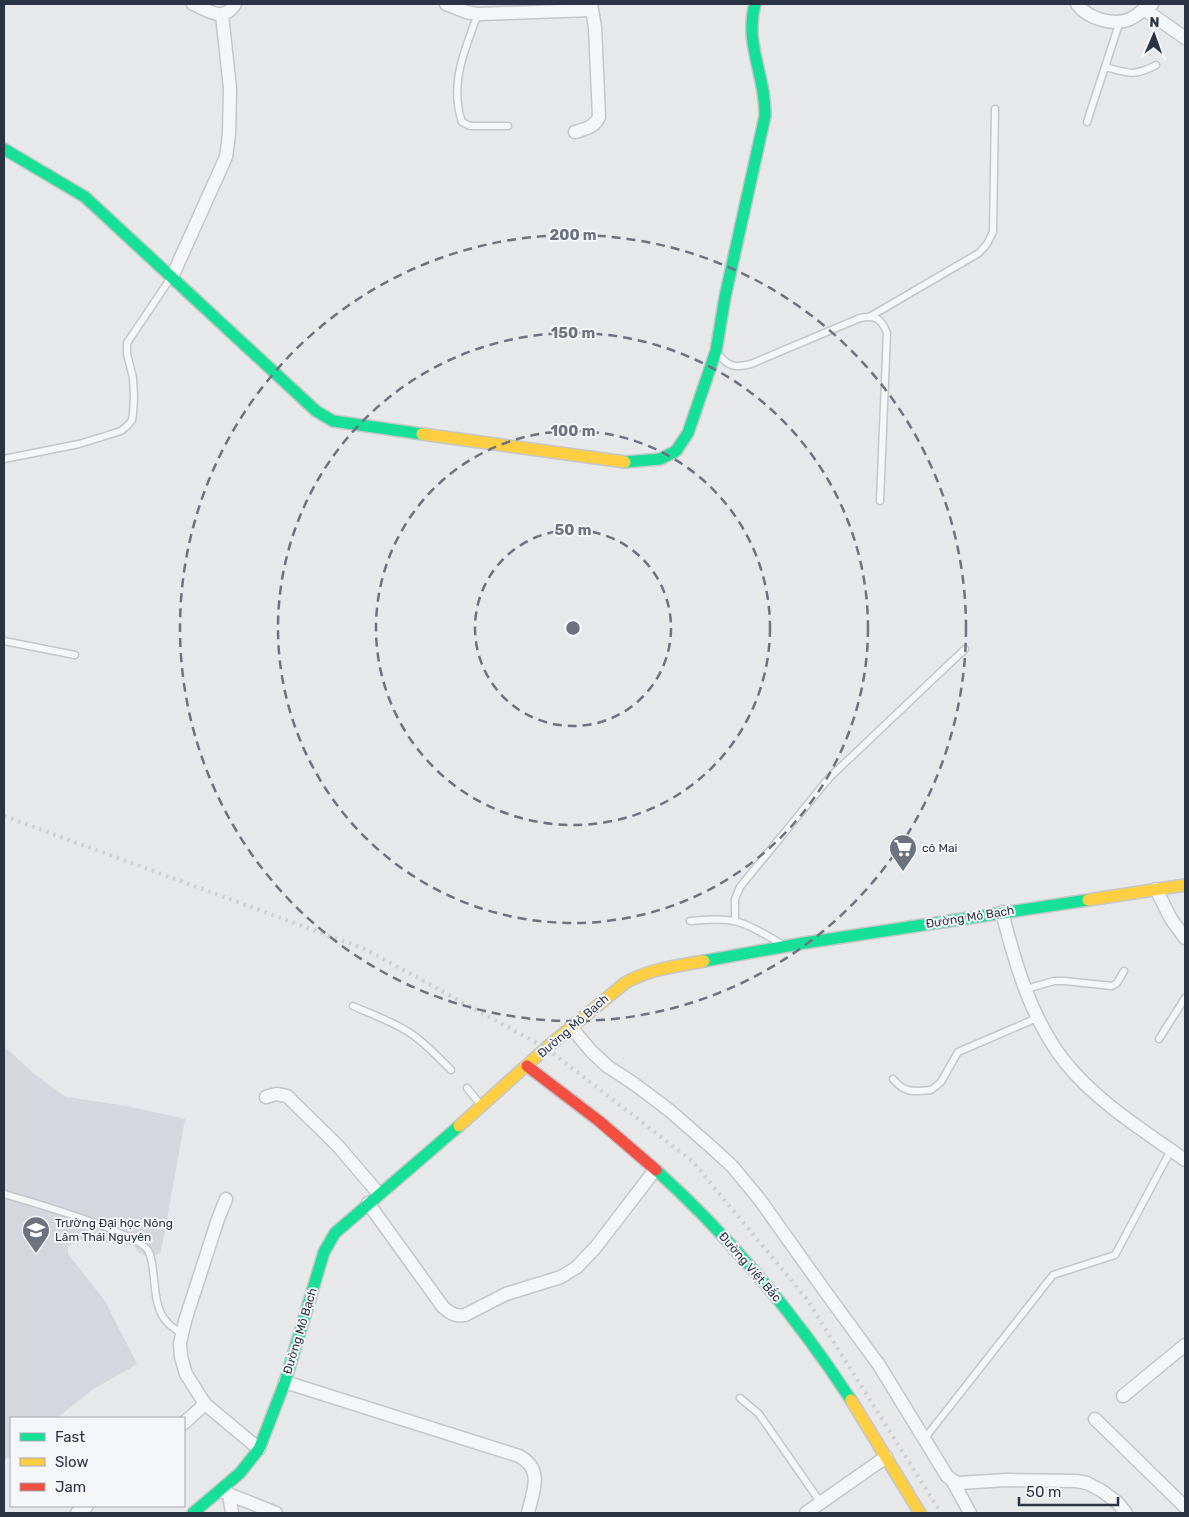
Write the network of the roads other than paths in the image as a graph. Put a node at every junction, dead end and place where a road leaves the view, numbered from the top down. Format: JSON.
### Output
{"nodes":[{"id":1,"x":193,"y":4,"type":"edge"},
{"id":2,"x":236,"y":4,"type":"edge"},
{"id":3,"x":446,"y":4,"type":"edge"},
{"id":4,"x":755,"y":4,"type":"edge"},
{"id":5,"x":1077,"y":4,"type":"edge"},
{"id":6,"x":1148,"y":6,"type":"edge"},
{"id":7,"x":592,"y":7,"type":"edge"},
{"id":8,"x":478,"y":14,"type":"junction"},
{"id":9,"x":222,"y":15,"type":"junction"},
{"id":10,"x":1120,"y":21,"type":"junction"},
{"id":11,"x":1185,"y":38,"type":"edge"},
{"id":12,"x":1156,"y":65,"type":"dead end"},
{"id":13,"x":1105,"y":67,"type":"junction"},
{"id":14,"x":995,"y":109,"type":"dead end"},
{"id":15,"x":1088,"y":122,"type":"dead end"},
{"id":16,"x":508,"y":126,"type":"dead end"},
{"id":17,"x":575,"y":132,"type":"dead end"},
{"id":18,"x":4,"y":150,"type":"edge"},
{"id":19,"x":172,"y":277,"type":"junction"},
{"id":20,"x":871,"y":316,"type":"junction"},
{"id":21,"x":716,"y":351,"type":"junction"},
{"id":22,"x":4,"y":459,"type":"edge"},
{"id":23,"x":880,"y":501,"type":"dead end"},
{"id":24,"x":4,"y":641,"type":"edge"},
{"id":25,"x":965,"y":650,"type":"dead end"},
{"id":26,"x":75,"y":655,"type":"dead end"},
{"id":27,"x":1185,"y":885,"type":"edge"},
{"id":28,"x":1156,"y":889,"type":"junction"},
{"id":29,"x":1002,"y":912,"type":"junction"},
{"id":30,"x":735,"y":920,"type":"junction"},
{"id":31,"x":690,"y":921,"type":"dead end"},
{"id":32,"x":1185,"y":938,"type":"edge"},
{"id":33,"x":786,"y":946,"type":"junction"},
{"id":34,"x":1124,"y":971,"type":"dead end"},
{"id":35,"x":1026,"y":989,"type":"junction"},
{"id":36,"x":1185,"y":998,"type":"edge"},
{"id":37,"x":353,"y":1006,"type":"dead end"},
{"id":38,"x":1037,"y":1018,"type":"junction"},
{"id":39,"x":571,"y":1027,"type":"junction"},
{"id":40,"x":1159,"y":1039,"type":"dead end"},
{"id":41,"x":527,"y":1066,"type":"junction"},
{"id":42,"x":451,"y":1070,"type":"dead end"},
{"id":43,"x":893,"y":1079,"type":"dead end"},
{"id":44,"x":467,"y":1088,"type":"dead end"},
{"id":45,"x":266,"y":1097,"type":"dead end"},
{"id":46,"x":482,"y":1106,"type":"junction"},
{"id":47,"x":1171,"y":1150,"type":"junction"},
{"id":48,"x":1185,"y":1160,"type":"edge"},
{"id":49,"x":655,"y":1170,"type":"junction"},
{"id":50,"x":4,"y":1194,"type":"edge"},
{"id":51,"x":379,"y":1194,"type":"junction"},
{"id":52,"x":226,"y":1199,"type":"dead end"},
{"id":53,"x":368,"y":1203,"type":"junction"},
{"id":54,"x":182,"y":1334,"type":"junction"},
{"id":55,"x":1185,"y":1345,"type":"edge"},
{"id":56,"x":285,"y":1382,"type":"junction"},
{"id":57,"x":1124,"y":1396,"type":"dead end"},
{"id":58,"x":740,"y":1398,"type":"dead end"},
{"id":59,"x":205,"y":1404,"type":"junction"},
{"id":60,"x":1095,"y":1419,"type":"dead end"},
{"id":61,"x":185,"y":1422,"type":"edge"},
{"id":62,"x":925,"y":1438,"type":"junction"},
{"id":63,"x":259,"y":1449,"type":"junction"},
{"id":64,"x":886,"y":1457,"type":"junction"},
{"id":65,"x":952,"y":1480,"type":"junction"},
{"id":66,"x":225,"y":1492,"type":"junction"},
{"id":67,"x":821,"y":1502,"type":"junction"},
{"id":68,"x":1185,"y":1507,"type":"edge"},
{"id":69,"x":193,"y":1513,"type":"edge"},
{"id":70,"x":232,"y":1513,"type":"edge"},
{"id":71,"x":276,"y":1513,"type":"edge"},
{"id":72,"x":528,"y":1513,"type":"edge"},
{"id":73,"x":806,"y":1513,"type":"edge"},
{"id":74,"x":920,"y":1513,"type":"edge"},
{"id":75,"x":970,"y":1513,"type":"edge"},
{"id":76,"x":1126,"y":1513,"type":"edge"}],
"edges":[{"from":1,"to":9,"type":"street"},
{"from":2,"to":9,"type":"street"},
{"from":3,"to":8,"type":"street"},
{"from":4,"to":21,"type":"street"},
{"from":5,"to":10,"type":"street"},
{"from":6,"to":10,"type":"street"},
{"from":6,"to":11,"type":"street"},
{"from":7,"to":8,"type":"street"},
{"from":7,"to":17,"type":"street"},
{"from":8,"to":16,"type":"lane"},
{"from":9,"to":19,"type":"street"},
{"from":10,"to":13,"type":"lane"},
{"from":12,"to":13,"type":"lane"},
{"from":13,"to":15,"type":"lane"},
{"from":14,"to":20,"type":"lane"},
{"from":18,"to":19,"type":"street"},
{"from":19,"to":21,"type":"street"},
{"from":19,"to":22,"type":"lane"},
{"from":20,"to":21,"type":"lane"},
{"from":20,"to":23,"type":"lane"},
{"from":24,"to":26,"type":"lane"},
{"from":25,"to":30,"type":"lane"},
{"from":27,"to":28,"type":"street","name":"Đường Mỏ Bạch"},
{"from":28,"to":29,"type":"street","name":"Đường Mỏ Bạch"},
{"from":28,"to":32,"type":"street"},
{"from":29,"to":33,"type":"street","name":"Đường Mỏ Bạch"},
{"from":29,"to":35,"type":"street"},
{"from":30,"to":31,"type":"lane"},
{"from":30,"to":33,"type":"lane"},
{"from":33,"to":39,"type":"street","name":"Đường Mỏ Bạch"},
{"from":34,"to":35,"type":"lane"},
{"from":35,"to":38,"type":"street"},
{"from":36,"to":40,"type":"lane"},
{"from":37,"to":42,"type":"lane"},
{"from":38,"to":43,"type":"lane"},
{"from":38,"to":47,"type":"street"},
{"from":39,"to":41,"type":"street","name":"Đường Mỏ Bạch"},
{"from":39,"to":62,"type":"street"},
{"from":41,"to":46,"type":"street","name":"Đường Mỏ Bạch"},
{"from":41,"to":49,"type":"street","name":"Đường Việt Bắc"},
{"from":44,"to":46,"type":"lane"},
{"from":45,"to":51,"type":"street"},
{"from":46,"to":51,"type":"street","name":"Đường Mỏ Bạch"},
{"from":47,"to":48,"type":"street"},
{"from":47,"to":62,"type":"lane"},
{"from":49,"to":53,"type":"street"},
{"from":49,"to":64,"type":"street","name":"Đường Việt Bắc"},
{"from":50,"to":54,"type":"lane"},
{"from":51,"to":53,"type":"street","name":"Đường Mỏ Bạch"},
{"from":52,"to":54,"type":"street"},
{"from":53,"to":56,"type":"street","name":"Đường Mỏ Bạch"},
{"from":54,"to":59,"type":"street"},
{"from":55,"to":57,"type":"street"},
{"from":56,"to":63,"type":"street","name":"Đường Mỏ Bạch"},
{"from":56,"to":72,"type":"street"},
{"from":58,"to":67,"type":"lane"},
{"from":59,"to":61,"type":"street"},
{"from":59,"to":63,"type":"street"},
{"from":60,"to":68,"type":"street"},
{"from":62,"to":65,"type":"street"},
{"from":63,"to":66,"type":"street","name":"Đường Mỏ Bạch"},
{"from":64,"to":67,"type":"street"},
{"from":64,"to":74,"type":"street","name":"Đường Việt Bắc"},
{"from":65,"to":75,"type":"street"},
{"from":65,"to":76,"type":"street"},
{"from":66,"to":69,"type":"street","name":"Đường Mỏ Bạch"},
{"from":66,"to":70,"type":"street"},
{"from":66,"to":71,"type":"street"},
{"from":67,"to":73,"type":"street"}]}
